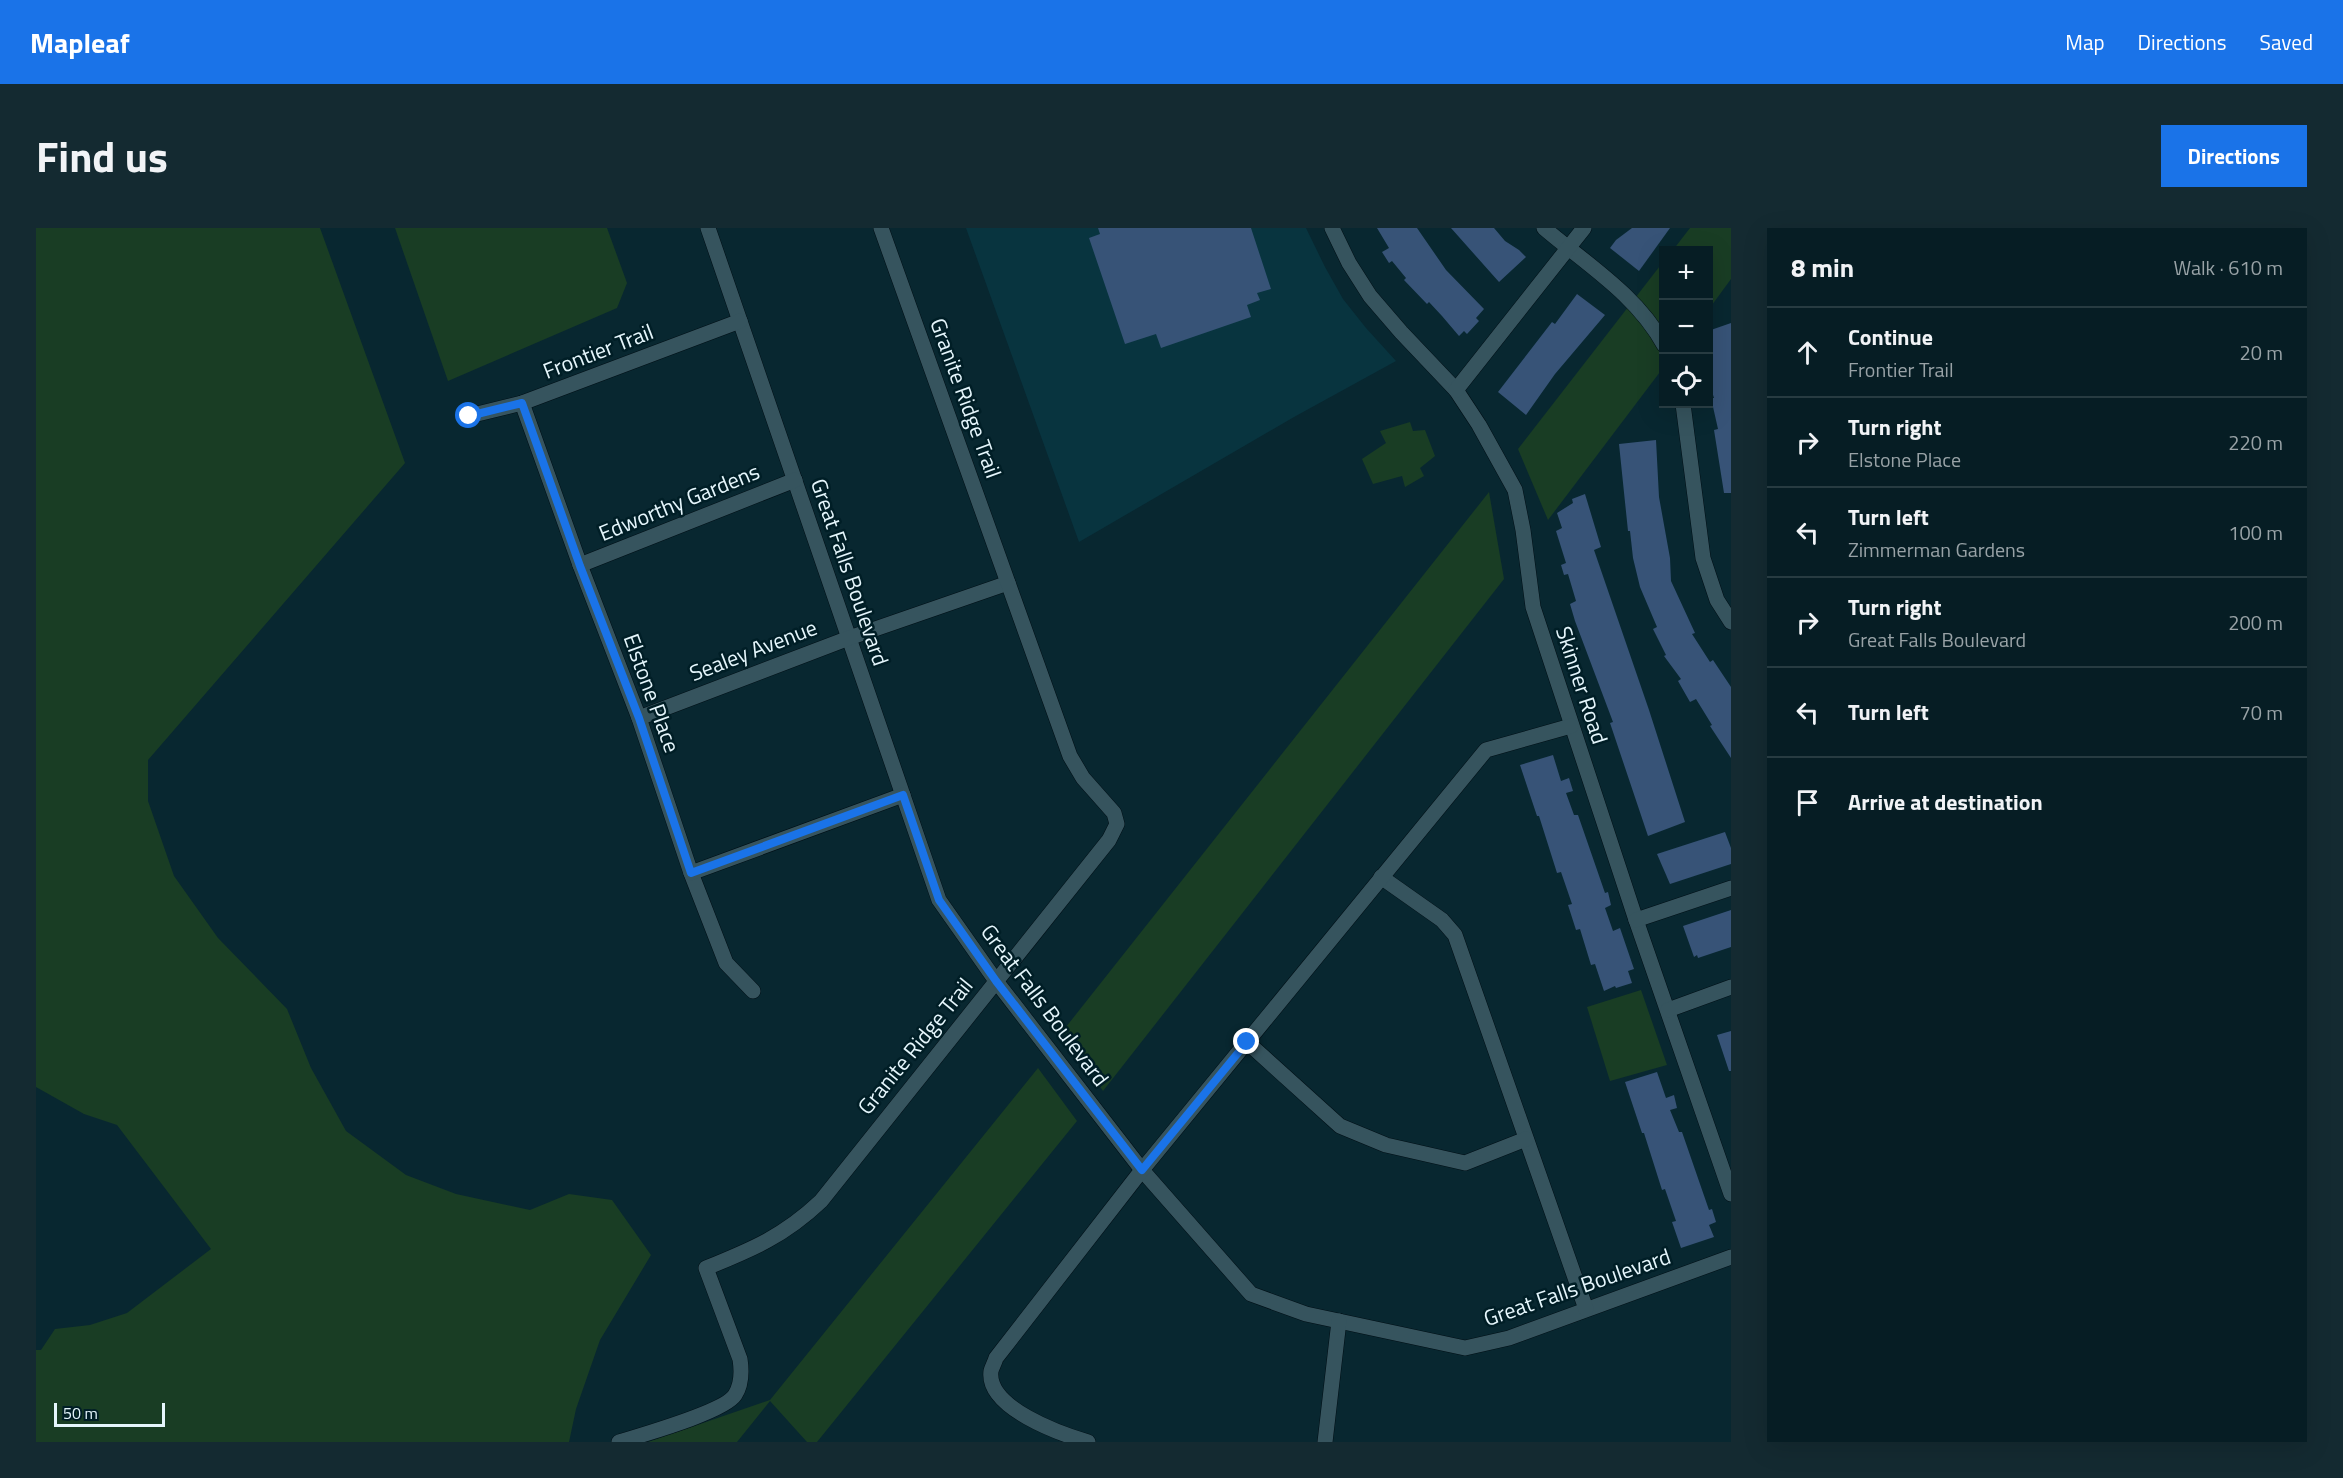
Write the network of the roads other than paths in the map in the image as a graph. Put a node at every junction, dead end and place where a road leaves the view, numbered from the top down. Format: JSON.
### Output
{"nodes":[{"id":1,"x":708,"y":228,"type":"edge"},
{"id":2,"x":881,"y":228,"type":"edge"},
{"id":3,"x":1332,"y":228,"type":"edge"},
{"id":4,"x":1544,"y":228,"type":"edge"},
{"id":5,"x":1584,"y":228,"type":"edge"},
{"id":6,"x":1569,"y":248,"type":"junction"},
{"id":7,"x":740,"y":321,"type":"junction"},
{"id":8,"x":1659,"y":336,"type":"edge"},
{"id":9,"x":1456,"y":390,"type":"junction"},
{"id":10,"x":522,"y":403,"type":"junction"},
{"id":11,"x":1684,"y":408,"type":"edge"},
{"id":12,"x":469,"y":416,"type":"dead end"},
{"id":13,"x":795,"y":480,"type":"junction"},
{"id":14,"x":580,"y":566,"type":"junction"},
{"id":15,"x":1008,"y":583,"type":"junction"},
{"id":16,"x":1731,"y":622,"type":"edge"},
{"id":17,"x":849,"y":638,"type":"junction"},
{"id":18,"x":639,"y":718,"type":"junction"},
{"id":19,"x":1571,"y":726,"type":"junction"},
{"id":20,"x":903,"y":795,"type":"junction"},
{"id":21,"x":691,"y":873,"type":"junction"},
{"id":22,"x":1381,"y":877,"type":"junction"},
{"id":23,"x":1731,"y":888,"type":"edge"},
{"id":24,"x":1636,"y":920,"type":"junction"},
{"id":25,"x":996,"y":981,"type":"junction"},
{"id":26,"x":1731,"y":987,"type":"edge"},
{"id":27,"x":753,"y":991,"type":"dead end"},
{"id":28,"x":1668,"y":1010,"type":"junction"},
{"id":29,"x":1247,"y":1042,"type":"junction"},
{"id":30,"x":1527,"y":1139,"type":"junction"},
{"id":31,"x":1142,"y":1170,"type":"junction"},
{"id":32,"x":1731,"y":1194,"type":"edge"},
{"id":33,"x":1731,"y":1257,"type":"edge"},
{"id":34,"x":1586,"y":1309,"type":"junction"},
{"id":35,"x":1339,"y":1321,"type":"junction"},
{"id":36,"x":619,"y":1442,"type":"edge"},
{"id":37,"x":1088,"y":1442,"type":"edge"},
{"id":38,"x":1325,"y":1442,"type":"edge"}],
"edges":[{"from":1,"to":7,"type":"street","name":"Great Falls Boulevard"},
{"from":2,"to":15,"type":"street","name":"Granite Ridge Trail"},
{"from":3,"to":9,"type":"street","name":"Skinner Road"},
{"from":4,"to":6,"type":"street"},
{"from":5,"to":6,"type":"street"},
{"from":6,"to":8,"type":"street"},
{"from":6,"to":9,"type":"street"},
{"from":7,"to":10,"type":"street","name":"Frontier Trail"},
{"from":7,"to":13,"type":"street","name":"Great Falls Boulevard"},
{"from":9,"to":19,"type":"street","name":"Skinner Road"},
{"from":10,"to":12,"type":"street","name":"Frontier Trail"},
{"from":10,"to":14,"type":"street","name":"Elstone Place"},
{"from":11,"to":16,"type":"street"},
{"from":13,"to":14,"type":"street","name":"Edworthy Gardens"},
{"from":13,"to":17,"type":"street","name":"Great Falls Boulevard"},
{"from":14,"to":18,"type":"street","name":"Elstone Place"},
{"from":15,"to":17,"type":"street"},
{"from":15,"to":25,"type":"street","name":"Granite Ridge Trail"},
{"from":17,"to":18,"type":"street","name":"Sealey Avenue"},
{"from":17,"to":20,"type":"street","name":"Great Falls Boulevard"},
{"from":18,"to":21,"type":"street","name":"Elstone Place"},
{"from":19,"to":22,"type":"street"},
{"from":19,"to":24,"type":"street","name":"Skinner Road"},
{"from":20,"to":21,"type":"street"},
{"from":20,"to":25,"type":"street","name":"Great Falls Boulevard"},
{"from":21,"to":27,"type":"street","name":"Elstone Place"},
{"from":22,"to":29,"type":"street"},
{"from":22,"to":30,"type":"street"},
{"from":23,"to":24,"type":"street"},
{"from":24,"to":28,"type":"street","name":"Skinner Road"},
{"from":25,"to":31,"type":"street","name":"Great Falls Boulevard"},
{"from":25,"to":36,"type":"street","name":"Granite Ridge Trail"},
{"from":26,"to":28,"type":"street"},
{"from":28,"to":32,"type":"street","name":"Skinner Road"},
{"from":29,"to":30,"type":"street"},
{"from":29,"to":31,"type":"street"},
{"from":30,"to":34,"type":"street"},
{"from":31,"to":35,"type":"street","name":"Great Falls Boulevard"},
{"from":31,"to":37,"type":"street"},
{"from":33,"to":34,"type":"street","name":"Great Falls Boulevard"},
{"from":34,"to":35,"type":"street","name":"Great Falls Boulevard"},
{"from":35,"to":38,"type":"street"}]}
